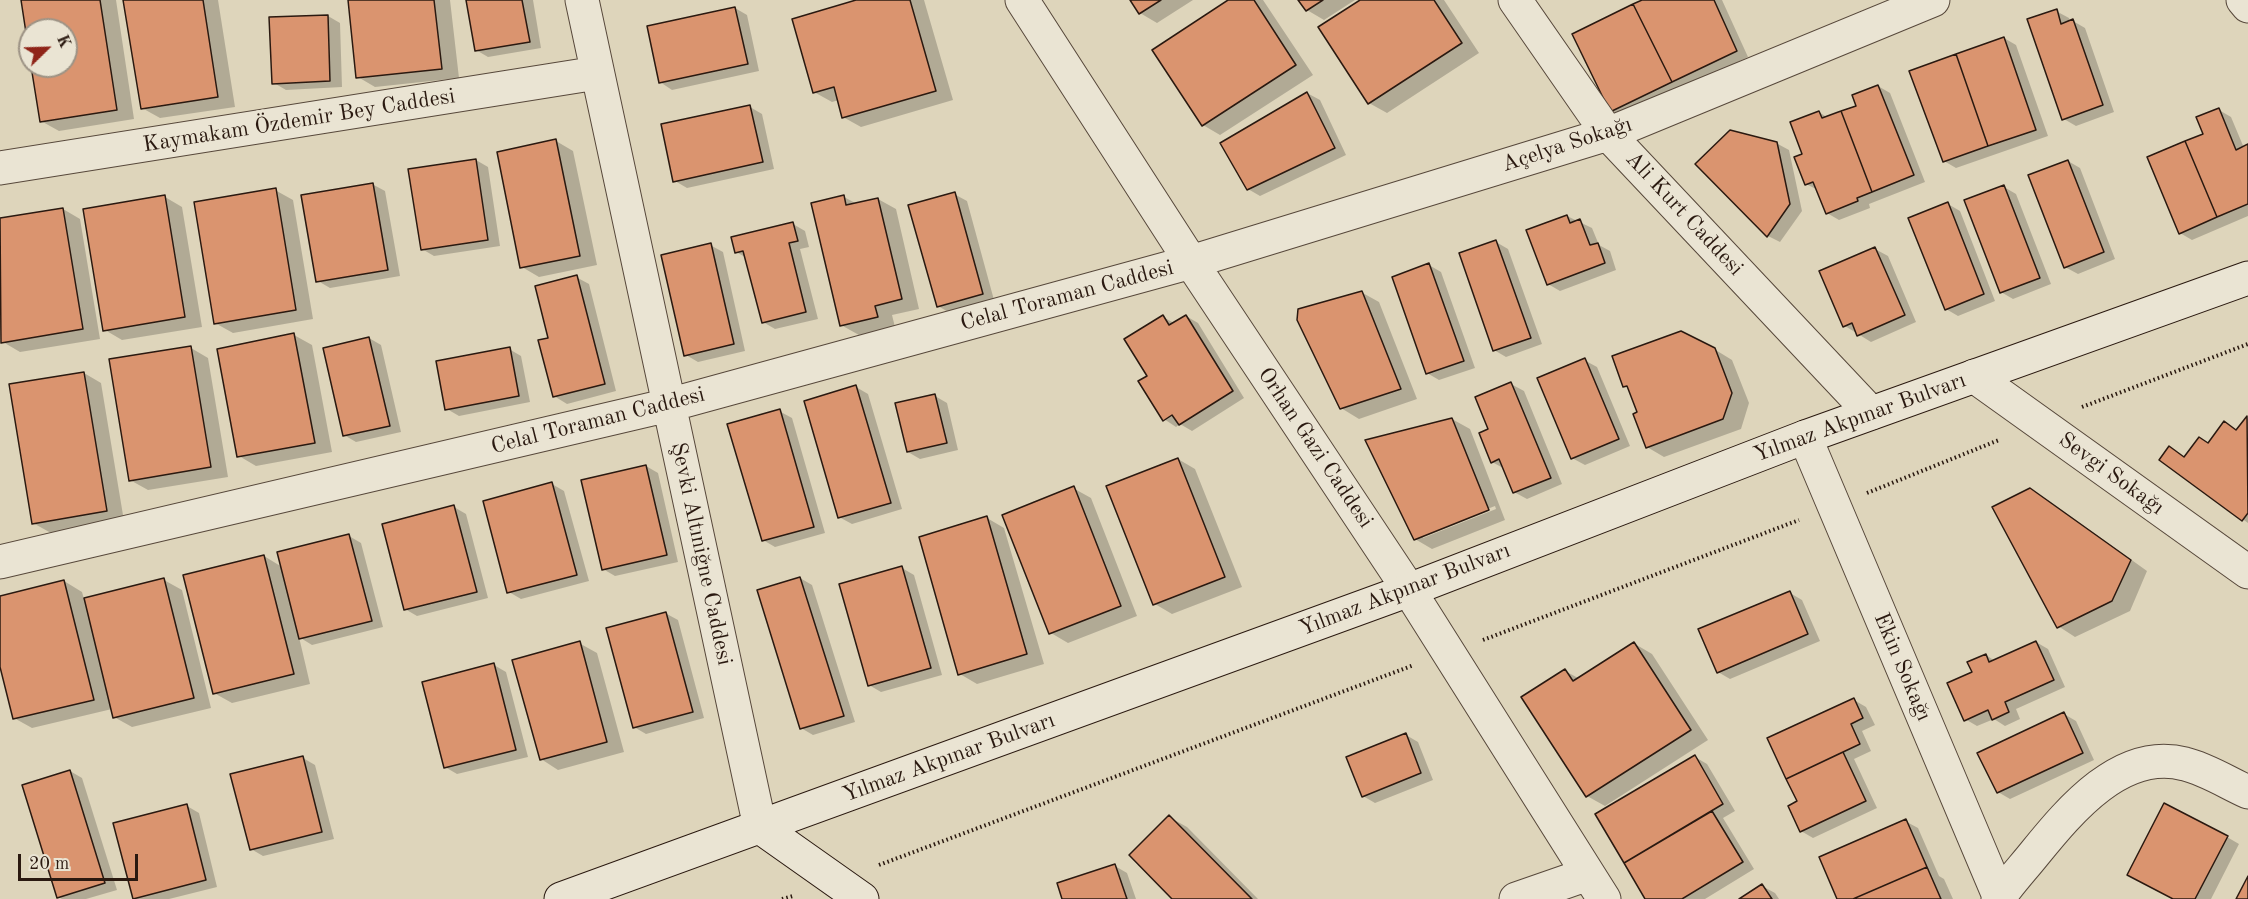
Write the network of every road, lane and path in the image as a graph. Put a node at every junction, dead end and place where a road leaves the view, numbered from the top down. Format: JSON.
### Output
{"nodes":[{"id":1,"x":582,"y":0,"type":"edge"},
{"id":2,"x":1022,"y":0,"type":"edge"},
{"id":3,"x":1515,"y":0,"type":"edge"},
{"id":4,"x":1932,"y":0,"type":"edge"},
{"id":5,"x":2243,"y":0,"type":"edge"},
{"id":6,"x":2248,"y":6,"type":"edge"},
{"id":7,"x":597,"y":73,"type":"junction"},
{"id":8,"x":1608,"y":134,"type":"junction"},
{"id":9,"x":0,"y":168,"type":"edge"},
{"id":10,"x":1191,"y":262,"type":"junction"},
{"id":11,"x":2248,"y":278,"type":"edge"},
{"id":12,"x":2248,"y":344,"type":"edge"},
{"id":13,"x":1974,"y":376,"type":"junction"},
{"id":14,"x":669,"y":405,"type":"junction"},
{"id":15,"x":1871,"y":413,"type":"junction"},
{"id":16,"x":2040,"y":423,"type":"junction"},
{"id":17,"x":1805,"y":437,"type":"junction"},
{"id":18,"x":1834,"y":506,"type":"junction"},
{"id":19,"x":0,"y":562,"type":"edge"},
{"id":20,"x":2248,"y":573,"type":"edge"},
{"id":21,"x":1409,"y":590,"type":"junction"},
{"id":22,"x":1449,"y":653,"type":"junction"},
{"id":23,"x":2248,"y":792,"type":"edge"},
{"id":24,"x":760,"y":827,"type":"junction"},
{"id":25,"x":1596,"y":887,"type":"edge"},
{"id":26,"x":850,"y":890,"type":"edge"},
{"id":27,"x":1999,"y":898,"type":"edge"},
{"id":28,"x":561,"y":899,"type":"edge"},
{"id":29,"x":782,"y":899,"type":"edge"},
{"id":30,"x":1516,"y":899,"type":"edge"}],
"edges":[{"from":1,"to":7,"type":"street","name":"Şevki Altıniğne Caddesi"},
{"from":2,"to":10,"type":"street","name":"Orhan Gazi Caddesi"},
{"from":3,"to":8,"type":"street","name":"Ali Kurt Caddesi"},
{"from":4,"to":8,"type":"street","name":"Açelya Sokağı"},
{"from":5,"to":6,"type":"street"},
{"from":7,"to":9,"type":"street","name":"Kaymakam Özdemir Bey Caddesi"},
{"from":7,"to":14,"type":"street","name":"Şevki Altıniğne Caddesi"},
{"from":8,"to":10,"type":"street","name":"Açelya Sokağı"},
{"from":8,"to":15,"type":"street","name":"Ali Kurt Caddesi"},
{"from":10,"to":14,"type":"street","name":"Celal Toraman Caddesi"},
{"from":10,"to":21,"type":"street","name":"Orhan Gazi Caddesi"},
{"from":11,"to":13,"type":"street","name":"Yılmaz Akpınar Bulvarı"},
{"from":12,"to":16,"type":"path"},
{"from":13,"to":15,"type":"street","name":"Yılmaz Akpınar Bulvarı"},
{"from":13,"to":16,"type":"street","name":"Sevgi Sokağı"},
{"from":14,"to":19,"type":"street","name":"Celal Toraman Caddesi"},
{"from":14,"to":24,"type":"street","name":"Şevki Altıniğne Caddesi"},
{"from":15,"to":17,"type":"street","name":"Yılmaz Akpınar Bulvarı"},
{"from":16,"to":18,"type":"path"},
{"from":16,"to":20,"type":"street","name":"Sevgi Sokağı"},
{"from":17,"to":18,"type":"street","name":"Ekin Sokağı"},
{"from":17,"to":21,"type":"street","name":"Yılmaz Akpınar Bulvarı"},
{"from":18,"to":22,"type":"path"},
{"from":18,"to":27,"type":"street","name":"Ekin Sokağı"},
{"from":21,"to":22,"type":"street","name":"Orhan Gazi Caddesi"},
{"from":21,"to":24,"type":"street","name":"Yılmaz Akpınar Bulvarı"},
{"from":22,"to":25,"type":"street","name":"Orhan Gazi Caddesi"},
{"from":22,"to":26,"type":"path"},
{"from":23,"to":27,"type":"street"},
{"from":24,"to":26,"type":"street"},
{"from":24,"to":28,"type":"street","name":"Yılmaz Akpınar Bulvarı"},
{"from":25,"to":30,"type":"street"},
{"from":26,"to":29,"type":"path"}]}
